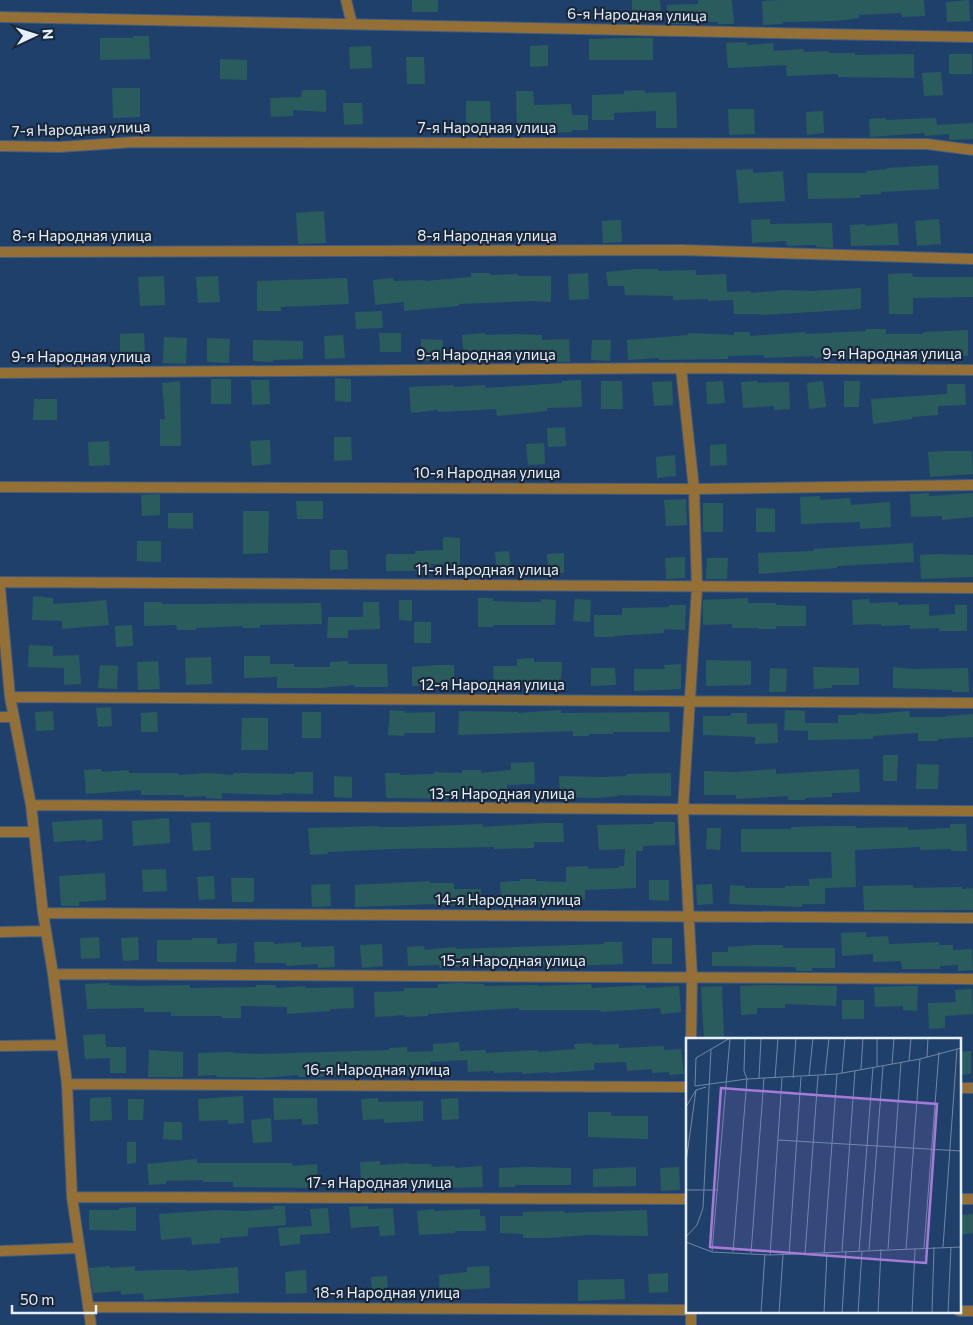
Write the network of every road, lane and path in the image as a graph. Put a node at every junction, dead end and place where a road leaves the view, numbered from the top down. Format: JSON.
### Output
{"nodes":[{"id":1,"x":346,"y":0,"type":"edge"},
{"id":2,"x":0,"y":17,"type":"edge"},
{"id":3,"x":352,"y":24,"type":"junction"},
{"id":4,"x":973,"y":37,"type":"edge"},
{"id":5,"x":0,"y":146,"type":"edge"},
{"id":6,"x":973,"y":150,"type":"edge"},
{"id":7,"x":0,"y":252,"type":"edge"},
{"id":8,"x":973,"y":259,"type":"edge"},
{"id":9,"x":682,"y":368,"type":"junction"},
{"id":10,"x":973,"y":370,"type":"edge"},
{"id":11,"x":0,"y":373,"type":"edge"},
{"id":12,"x":973,"y":485,"type":"edge"},
{"id":13,"x":0,"y":488,"type":"edge"},
{"id":14,"x":694,"y":489,"type":"junction"},
{"id":15,"x":0,"y":582,"type":"edge"},
{"id":16,"x":697,"y":586,"type":"junction"},
{"id":17,"x":0,"y":588,"type":"edge"},
{"id":18,"x":973,"y":588,"type":"edge"},
{"id":19,"x":10,"y":697,"type":"junction"},
{"id":20,"x":690,"y":701,"type":"junction"},
{"id":21,"x":973,"y":703,"type":"edge"},
{"id":22,"x":0,"y":717,"type":"edge"},
{"id":23,"x":14,"y":717,"type":"junction"},
{"id":24,"x":31,"y":805,"type":"junction"},
{"id":25,"x":683,"y":810,"type":"junction"},
{"id":26,"x":973,"y":811,"type":"edge"},
{"id":27,"x":0,"y":832,"type":"edge"},
{"id":28,"x":34,"y":832,"type":"junction"},
{"id":29,"x":43,"y":913,"type":"junction"},
{"id":30,"x":689,"y":916,"type":"junction"},
{"id":31,"x":973,"y":918,"type":"edge"},
{"id":32,"x":46,"y":931,"type":"junction"},
{"id":33,"x":0,"y":932,"type":"edge"},
{"id":34,"x":53,"y":974,"type":"junction"},
{"id":35,"x":692,"y":977,"type":"junction"},
{"id":36,"x":973,"y":978,"type":"edge"},
{"id":37,"x":691,"y":1038,"type":"edge"},
{"id":38,"x":62,"y":1045,"type":"junction"},
{"id":39,"x":0,"y":1046,"type":"edge"},
{"id":40,"x":67,"y":1084,"type":"junction"},
{"id":41,"x":686,"y":1087,"type":"edge"},
{"id":42,"x":960,"y":1088,"type":"edge"},
{"id":43,"x":973,"y":1088,"type":"edge"},
{"id":44,"x":72,"y":1197,"type":"junction"},
{"id":45,"x":960,"y":1199,"type":"edge"},
{"id":46,"x":973,"y":1199,"type":"edge"},
{"id":47,"x":686,"y":1200,"type":"edge"},
{"id":48,"x":79,"y":1248,"type":"junction"},
{"id":49,"x":0,"y":1251,"type":"edge"},
{"id":50,"x":88,"y":1307,"type":"junction"},
{"id":51,"x":686,"y":1310,"type":"edge"},
{"id":52,"x":960,"y":1311,"type":"edge"},
{"id":53,"x":973,"y":1311,"type":"edge"},
{"id":54,"x":691,"y":1312,"type":"edge"},
{"id":55,"x":91,"y":1325,"type":"edge"},
{"id":56,"x":691,"y":1325,"type":"edge"}],
"edges":[{"from":1,"to":3,"type":"street"},
{"from":2,"to":3,"type":"street","name":"6-я Народная улица"},
{"from":3,"to":4,"type":"street","name":"6-я Народная улица"},
{"from":5,"to":6,"type":"street","name":"7-я Народная улица"},
{"from":7,"to":8,"type":"street","name":"8-я Народная улица"},
{"from":9,"to":10,"type":"street","name":"9-я Народная улица"},
{"from":9,"to":11,"type":"street","name":"9-я Народная улица"},
{"from":9,"to":14,"type":"street"},
{"from":12,"to":14,"type":"street","name":"10-я Народная улица"},
{"from":13,"to":14,"type":"street","name":"10-я Народная улица"},
{"from":14,"to":16,"type":"street"},
{"from":15,"to":16,"type":"street","name":"11-я Народная улица"},
{"from":16,"to":18,"type":"street","name":"11-я Народная улица"},
{"from":16,"to":20,"type":"street"},
{"from":17,"to":19,"type":"street"},
{"from":19,"to":20,"type":"street","name":"12-я Народная улица"},
{"from":19,"to":23,"type":"street"},
{"from":20,"to":21,"type":"street","name":"12-я Народная улица"},
{"from":20,"to":25,"type":"street"},
{"from":22,"to":23,"type":"street"},
{"from":23,"to":24,"type":"street"},
{"from":24,"to":25,"type":"street","name":"13-я Народная улица"},
{"from":24,"to":28,"type":"street"},
{"from":25,"to":26,"type":"street","name":"13-я Народная улица"},
{"from":25,"to":30,"type":"street"},
{"from":27,"to":28,"type":"street"},
{"from":28,"to":29,"type":"street"},
{"from":29,"to":30,"type":"street","name":"14-я Народная улица"},
{"from":29,"to":32,"type":"street"},
{"from":30,"to":31,"type":"street","name":"14-я Народная улица"},
{"from":30,"to":35,"type":"street"},
{"from":32,"to":33,"type":"street"},
{"from":32,"to":34,"type":"street"},
{"from":34,"to":35,"type":"street","name":"15-я Народная улица"},
{"from":34,"to":38,"type":"street"},
{"from":35,"to":36,"type":"street","name":"15-я Народная улица"},
{"from":35,"to":37,"type":"street"},
{"from":38,"to":39,"type":"street"},
{"from":38,"to":40,"type":"street"},
{"from":40,"to":41,"type":"street","name":"16-я Народная улица"},
{"from":40,"to":44,"type":"street"},
{"from":42,"to":43,"type":"street"},
{"from":44,"to":47,"type":"street","name":"17-я Народная улица"},
{"from":44,"to":48,"type":"street"},
{"from":45,"to":46,"type":"street"},
{"from":48,"to":49,"type":"street"},
{"from":48,"to":50,"type":"street"},
{"from":50,"to":51,"type":"street","name":"18-я Народная улица"},
{"from":50,"to":55,"type":"street"},
{"from":52,"to":53,"type":"street"},
{"from":54,"to":56,"type":"street"}]}
